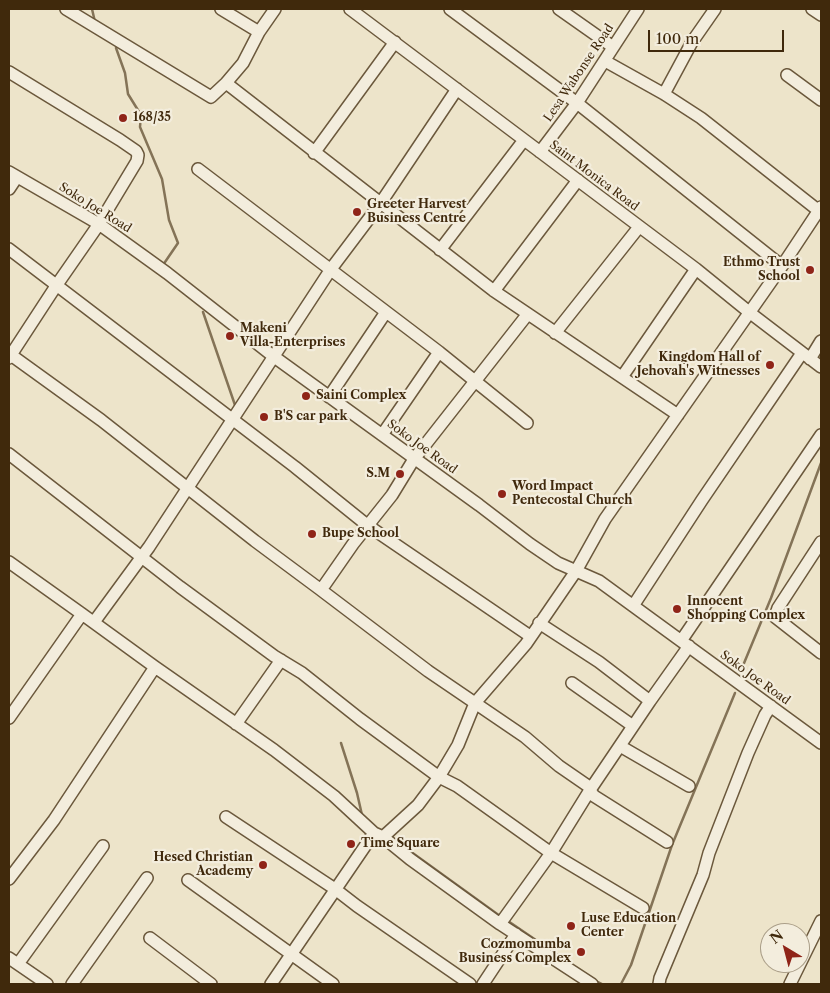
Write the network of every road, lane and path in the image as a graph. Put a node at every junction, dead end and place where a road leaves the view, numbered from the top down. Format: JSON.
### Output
{"nodes":[{"id":1,"x":66,"y":9,"type":"edge"},
{"id":2,"x":221,"y":9,"type":"edge"},
{"id":3,"x":275,"y":9,"type":"edge"},
{"id":4,"x":350,"y":9,"type":"edge"},
{"id":5,"x":450,"y":9,"type":"edge"},
{"id":6,"x":559,"y":9,"type":"edge"},
{"id":7,"x":638,"y":9,"type":"edge"},
{"id":8,"x":715,"y":9,"type":"edge"},
{"id":9,"x":812,"y":9,"type":"edge"},
{"id":10,"x":821,"y":15,"type":"edge"},
{"id":11,"x":259,"y":32,"type":"junction"},
{"id":12,"x":395,"y":42,"type":"junction"},
{"id":13,"x":613,"y":47,"type":"junction"},
{"id":14,"x":605,"y":61,"type":"junction"},
{"id":15,"x":9,"y":72,"type":"edge"},
{"id":16,"x":787,"y":75,"type":"dead end"},
{"id":17,"x":226,"y":83,"type":"junction"},
{"id":18,"x":457,"y":89,"type":"junction"},
{"id":19,"x":664,"y":94,"type":"junction"},
{"id":20,"x":821,"y":100,"type":"edge"},
{"id":21,"x":577,"y":103,"type":"junction"},
{"id":22,"x":524,"y":140,"type":"junction"},
{"id":23,"x":540,"y":152,"type":"junction"},
{"id":24,"x":314,"y":153,"type":"junction"},
{"id":25,"x":198,"y":169,"type":"dead end"},
{"id":26,"x":13,"y":174,"type":"edge"},
{"id":27,"x":578,"y":180,"type":"junction"},
{"id":28,"x":9,"y":189,"type":"edge"},
{"id":29,"x":380,"y":204,"type":"junction"},
{"id":30,"x":820,"y":209,"type":"edge"},
{"id":31,"x":99,"y":224,"type":"junction"},
{"id":32,"x":639,"y":227,"type":"junction"},
{"id":33,"x":9,"y":249,"type":"edge"},
{"id":34,"x":440,"y":250,"type":"junction"},
{"id":35,"x":782,"y":266,"type":"junction"},
{"id":36,"x":331,"y":269,"type":"junction"},
{"id":37,"x":696,"y":269,"type":"junction"},
{"id":38,"x":56,"y":286,"type":"junction"},
{"id":39,"x":494,"y":291,"type":"junction"},
{"id":40,"x":386,"y":312,"type":"junction"},
{"id":41,"x":750,"y":312,"type":"junction"},
{"id":42,"x":526,"y":315,"type":"junction"},
{"id":43,"x":555,"y":333,"type":"junction"},
{"id":44,"x":821,"y":341,"type":"edge"},
{"id":45,"x":439,"y":352,"type":"junction"},
{"id":46,"x":273,"y":356,"type":"junction"},
{"id":47,"x":806,"y":356,"type":"junction"},
{"id":48,"x":10,"y":357,"type":"edge"},
{"id":49,"x":821,"y":367,"type":"edge"},
{"id":50,"x":622,"y":377,"type":"junction"},
{"id":51,"x":476,"y":381,"type":"junction"},
{"id":52,"x":329,"y":397,"type":"junction"},
{"id":53,"x":678,"y":415,"type":"junction"},
{"id":54,"x":232,"y":420,"type":"junction"},
{"id":55,"x":528,"y":423,"type":"dead end"},
{"id":56,"x":382,"y":435,"type":"junction"},
{"id":57,"x":821,"y":435,"type":"edge"},
{"id":58,"x":9,"y":454,"type":"edge"},
{"id":59,"x":414,"y":459,"type":"junction"},
{"id":60,"x":187,"y":488,"type":"junction"},
{"id":61,"x":368,"y":525,"type":"junction"},
{"id":62,"x":821,"y":542,"type":"edge"},
{"id":63,"x":142,"y":557,"type":"junction"},
{"id":64,"x":9,"y":562,"type":"edge"},
{"id":65,"x":576,"y":571,"type":"junction"},
{"id":66,"x":321,"y":590,"type":"junction"},
{"id":67,"x":633,"y":606,"type":"junction"},
{"id":68,"x":82,"y":614,"type":"junction"},
{"id":69,"x":94,"y":622,"type":"junction"},
{"id":70,"x":540,"y":623,"type":"junction"},
{"id":71,"x":530,"y":636,"type":"junction"},
{"id":72,"x":685,"y":643,"type":"junction"},
{"id":73,"x":821,"y":653,"type":"edge"},
{"id":74,"x":281,"y":660,"type":"junction"},
{"id":75,"x":155,"y":667,"type":"junction"},
{"id":76,"x":572,"y":683,"type":"dead end"},
{"id":77,"x":650,"y":701,"type":"junction"},
{"id":78,"x":475,"y":703,"type":"junction"},
{"id":79,"x":770,"y":706,"type":"junction"},
{"id":80,"x":9,"y":718,"type":"edge"},
{"id":81,"x":236,"y":724,"type":"junction"},
{"id":82,"x":633,"y":726,"type":"junction"},
{"id":83,"x":821,"y":743,"type":"edge"},
{"id":84,"x":620,"y":746,"type":"junction"},
{"id":85,"x":439,"y":777,"type":"junction"},
{"id":86,"x":689,"y":786,"type":"dead end"},
{"id":87,"x":590,"y":790,"type":"junction"},
{"id":88,"x":226,"y":817,"type":"dead end"},
{"id":89,"x":379,"y":835,"type":"junction"},
{"id":90,"x":667,"y":842,"type":"dead end"},
{"id":91,"x":103,"y":846,"type":"dead end"},
{"id":92,"x":550,"y":853,"type":"junction"},
{"id":93,"x":148,"y":878,"type":"dead end"},
{"id":94,"x":9,"y":879,"type":"edge"},
{"id":95,"x":188,"y":880,"type":"dead end"},
{"id":96,"x":335,"y":889,"type":"junction"},
{"id":97,"x":643,"y":908,"type":"dead end"},
{"id":98,"x":821,"y":921,"type":"edge"},
{"id":99,"x":500,"y":924,"type":"junction"},
{"id":100,"x":516,"y":934,"type":"junction"},
{"id":101,"x":150,"y":938,"type":"dead end"},
{"id":102,"x":292,"y":955,"type":"junction"},
{"id":103,"x":13,"y":961,"type":"edge"},
{"id":104,"x":47,"y":984,"type":"edge"},
{"id":105,"x":72,"y":984,"type":"edge"},
{"id":106,"x":211,"y":984,"type":"edge"},
{"id":107,"x":271,"y":984,"type":"edge"},
{"id":108,"x":333,"y":984,"type":"edge"},
{"id":109,"x":470,"y":984,"type":"edge"},
{"id":110,"x":483,"y":984,"type":"edge"},
{"id":111,"x":592,"y":984,"type":"edge"},
{"id":112,"x":659,"y":984,"type":"edge"},
{"id":113,"x":790,"y":984,"type":"edge"}],
"edges":[{"from":1,"to":17,"type":"street"},
{"from":2,"to":11,"type":"street"},
{"from":3,"to":11,"type":"street"},
{"from":4,"to":12,"type":"street","name":"Saint Monica Road"},
{"from":5,"to":21,"type":"street"},
{"from":6,"to":13,"type":"street"},
{"from":7,"to":13,"type":"street","name":"Lesa Wabonse Road"},
{"from":8,"to":19,"type":"street"},
{"from":9,"to":10,"type":"street"},
{"from":11,"to":17,"type":"street"},
{"from":12,"to":18,"type":"street","name":"Saint Monica Road"},
{"from":12,"to":24,"type":"street"},
{"from":13,"to":14,"type":"street","name":"Lesa Wabonse Road"},
{"from":14,"to":19,"type":"street"},
{"from":14,"to":21,"type":"street","name":"Lesa Wabonse Road"},
{"from":15,"to":31,"type":"street"},
{"from":16,"to":20,"type":"street"},
{"from":17,"to":24,"type":"street"},
{"from":18,"to":22,"type":"street","name":"Saint Monica Road"},
{"from":18,"to":29,"type":"street"},
{"from":19,"to":30,"type":"street"},
{"from":21,"to":23,"type":"street","name":"Lesa Wabonse Road"},
{"from":21,"to":35,"type":"street"},
{"from":22,"to":23,"type":"street","name":"Saint Monica Road"},
{"from":22,"to":34,"type":"street"},
{"from":23,"to":27,"type":"street","name":"Saint Monica Road"},
{"from":24,"to":29,"type":"street"},
{"from":25,"to":36,"type":"street"},
{"from":26,"to":28,"type":"street"},
{"from":26,"to":31,"type":"street","name":"Soko Joe Road"},
{"from":27,"to":32,"type":"street","name":"Saint Monica Road"},
{"from":27,"to":39,"type":"street"},
{"from":29,"to":34,"type":"street"},
{"from":29,"to":36,"type":"street"},
{"from":30,"to":35,"type":"street"},
{"from":31,"to":38,"type":"street"},
{"from":31,"to":46,"type":"street","name":"Soko Joe Road"},
{"from":32,"to":37,"type":"street","name":"Saint Monica Road"},
{"from":32,"to":43,"type":"street"},
{"from":33,"to":38,"type":"street"},
{"from":34,"to":39,"type":"street"},
{"from":35,"to":41,"type":"street"},
{"from":36,"to":40,"type":"street"},
{"from":36,"to":46,"type":"street"},
{"from":37,"to":41,"type":"street","name":"Saint Monica Road"},
{"from":37,"to":50,"type":"street"},
{"from":38,"to":48,"type":"street"},
{"from":38,"to":54,"type":"street"},
{"from":39,"to":42,"type":"street"},
{"from":40,"to":45,"type":"street"},
{"from":40,"to":52,"type":"street"},
{"from":41,"to":47,"type":"street","name":"Saint Monica Road"},
{"from":41,"to":53,"type":"street"},
{"from":42,"to":43,"type":"street"},
{"from":42,"to":51,"type":"street"},
{"from":43,"to":50,"type":"street"},
{"from":44,"to":47,"type":"street"},
{"from":45,"to":51,"type":"street"},
{"from":45,"to":56,"type":"street"},
{"from":46,"to":52,"type":"street","name":"Soko Joe Road"},
{"from":46,"to":54,"type":"street"},
{"from":47,"to":49,"type":"street","name":"Saint Monica Road"},
{"from":47,"to":67,"type":"street"},
{"from":48,"to":60,"type":"street"},
{"from":50,"to":53,"type":"street"},
{"from":51,"to":55,"type":"street"},
{"from":51,"to":59,"type":"street"},
{"from":52,"to":56,"type":"street","name":"Soko Joe Road"},
{"from":53,"to":65,"type":"street"},
{"from":54,"to":60,"type":"street"},
{"from":54,"to":61,"type":"street"},
{"from":56,"to":59,"type":"street","name":"Soko Joe Road"},
{"from":57,"to":72,"type":"street"},
{"from":58,"to":63,"type":"street"},
{"from":59,"to":61,"type":"street"},
{"from":59,"to":65,"type":"street","name":"Soko Joe Road"},
{"from":60,"to":63,"type":"street"},
{"from":60,"to":66,"type":"street"},
{"from":61,"to":66,"type":"street"},
{"from":61,"to":71,"type":"street"},
{"from":62,"to":73,"type":"street"},
{"from":63,"to":69,"type":"street"},
{"from":63,"to":74,"type":"street"},
{"from":64,"to":68,"type":"street"},
{"from":65,"to":67,"type":"street","name":"Soko Joe Road"},
{"from":65,"to":70,"type":"street"},
{"from":66,"to":78,"type":"street"},
{"from":67,"to":72,"type":"street","name":"Soko Joe Road"},
{"from":68,"to":69,"type":"street"},
{"from":68,"to":80,"type":"street"},
{"from":69,"to":75,"type":"street"},
{"from":70,"to":71,"type":"street"},
{"from":70,"to":77,"type":"street"},
{"from":71,"to":78,"type":"street"},
{"from":72,"to":77,"type":"street"},
{"from":72,"to":79,"type":"street","name":"Soko Joe Road"},
{"from":74,"to":81,"type":"street"},
{"from":74,"to":85,"type":"street"},
{"from":75,"to":81,"type":"street"},
{"from":75,"to":94,"type":"street"},
{"from":76,"to":82,"type":"street"},
{"from":77,"to":82,"type":"street"},
{"from":78,"to":85,"type":"street"},
{"from":78,"to":87,"type":"street"},
{"from":79,"to":83,"type":"street","name":"Soko Joe Road"},
{"from":79,"to":112,"type":"street"},
{"from":81,"to":89,"type":"street"},
{"from":82,"to":84,"type":"street"},
{"from":84,"to":86,"type":"street"},
{"from":84,"to":87,"type":"street"},
{"from":85,"to":89,"type":"street"},
{"from":85,"to":92,"type":"street"},
{"from":87,"to":90,"type":"street"},
{"from":87,"to":92,"type":"street"},
{"from":88,"to":96,"type":"street"},
{"from":89,"to":96,"type":"street"},
{"from":89,"to":99,"type":"street"},
{"from":91,"to":103,"type":"street"},
{"from":92,"to":97,"type":"street"},
{"from":92,"to":99,"type":"street"},
{"from":93,"to":105,"type":"street"},
{"from":95,"to":102,"type":"street"},
{"from":96,"to":102,"type":"street"},
{"from":96,"to":109,"type":"street"},
{"from":98,"to":113,"type":"street"},
{"from":99,"to":100,"type":"street"},
{"from":100,"to":110,"type":"street"},
{"from":100,"to":111,"type":"street"},
{"from":101,"to":106,"type":"street"},
{"from":102,"to":107,"type":"street"},
{"from":102,"to":108,"type":"street"},
{"from":103,"to":104,"type":"street"}]}
